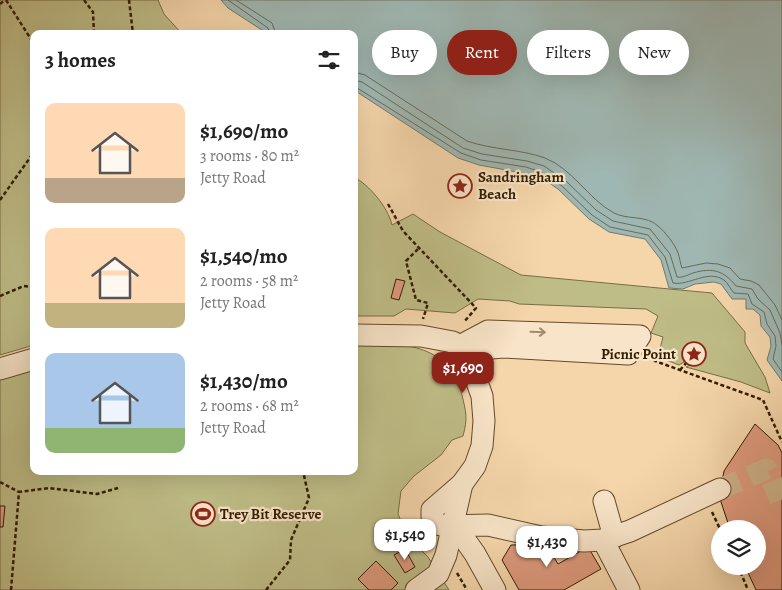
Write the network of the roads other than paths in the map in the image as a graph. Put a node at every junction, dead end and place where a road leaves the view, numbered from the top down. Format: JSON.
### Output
{"nodes":[{"id":1,"x":358,"y":335,"type":"edge"},
{"id":2,"x":636,"y":343,"type":"road end"},
{"id":3,"x":463,"y":344,"type":"junction"},
{"id":4,"x":30,"y":361,"type":"edge"},
{"id":5,"x":0,"y":369,"type":"edge"},
{"id":6,"x":720,"y":489,"type":"tunnel mouth"},
{"id":7,"x":604,"y":501,"type":"dead end"},
{"id":8,"x":454,"y":524,"type":"junction"},
{"id":9,"x":609,"y":539,"type":"junction"},
{"id":10,"x":416,"y":590,"type":"edge"},
{"id":11,"x":495,"y":590,"type":"edge"},
{"id":12,"x":629,"y":590,"type":"edge"}],
"edges":[{"from":1,"to":3,"type":"street"},
{"from":2,"to":3,"type":"street"},
{"from":3,"to":8,"type":"street"},
{"from":4,"to":5,"type":"street"},
{"from":6,"to":9,"type":"street"},
{"from":7,"to":9,"type":"street"},
{"from":8,"to":9,"type":"street"},
{"from":8,"to":10,"type":"street"},
{"from":8,"to":11,"type":"street"},
{"from":9,"to":12,"type":"street"}]}
